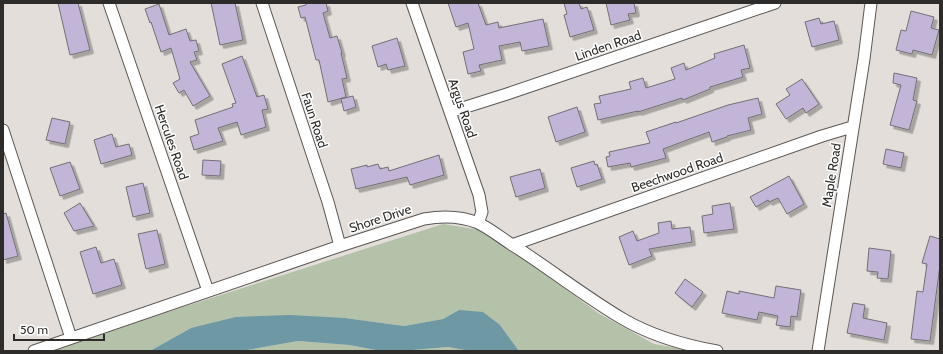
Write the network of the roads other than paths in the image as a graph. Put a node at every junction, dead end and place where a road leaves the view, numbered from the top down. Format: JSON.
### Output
{"nodes":[{"id":1,"x":109,"y":3,"type":"edge"},
{"id":2,"x":262,"y":3,"type":"edge"},
{"id":3,"x":412,"y":3,"type":"edge"},
{"id":4,"x":775,"y":3,"type":"edge"},
{"id":5,"x":871,"y":3,"type":"edge"},
{"id":6,"x":450,"y":112,"type":"junction"},
{"id":7,"x":852,"y":127,"type":"junction"},
{"id":8,"x":3,"y":130,"type":"edge"},
{"id":9,"x":478,"y":223,"type":"junction"},
{"id":10,"x":512,"y":245,"type":"junction"},
{"id":11,"x":340,"y":246,"type":"junction"},
{"id":12,"x":208,"y":291,"type":"junction"},
{"id":13,"x":71,"y":338,"type":"junction"},
{"id":14,"x":34,"y":351,"type":"edge"},
{"id":15,"x":717,"y":351,"type":"edge"},
{"id":16,"x":818,"y":351,"type":"edge"}],
"edges":[{"from":1,"to":12,"type":"street","name":"Hercules Road"},
{"from":2,"to":11,"type":"street","name":"Faun Road"},
{"from":3,"to":6,"type":"street","name":"Argus Road"},
{"from":4,"to":6,"type":"street","name":"Linden Road"},
{"from":5,"to":7,"type":"street","name":"Maple Road"},
{"from":6,"to":9,"type":"street","name":"Argus Road"},
{"from":7,"to":10,"type":"street","name":"Beechwood Road"},
{"from":7,"to":16,"type":"street","name":"Maple Road"},
{"from":8,"to":13,"type":"street"},
{"from":9,"to":10,"type":"street","name":"Shore Drive"},
{"from":9,"to":11,"type":"street","name":"Shore Drive"},
{"from":10,"to":15,"type":"street","name":"Shore Drive"},
{"from":11,"to":12,"type":"street","name":"Shore Drive"},
{"from":12,"to":13,"type":"street","name":"Shore Drive"},
{"from":13,"to":14,"type":"street","name":"Shore Drive"}]}
